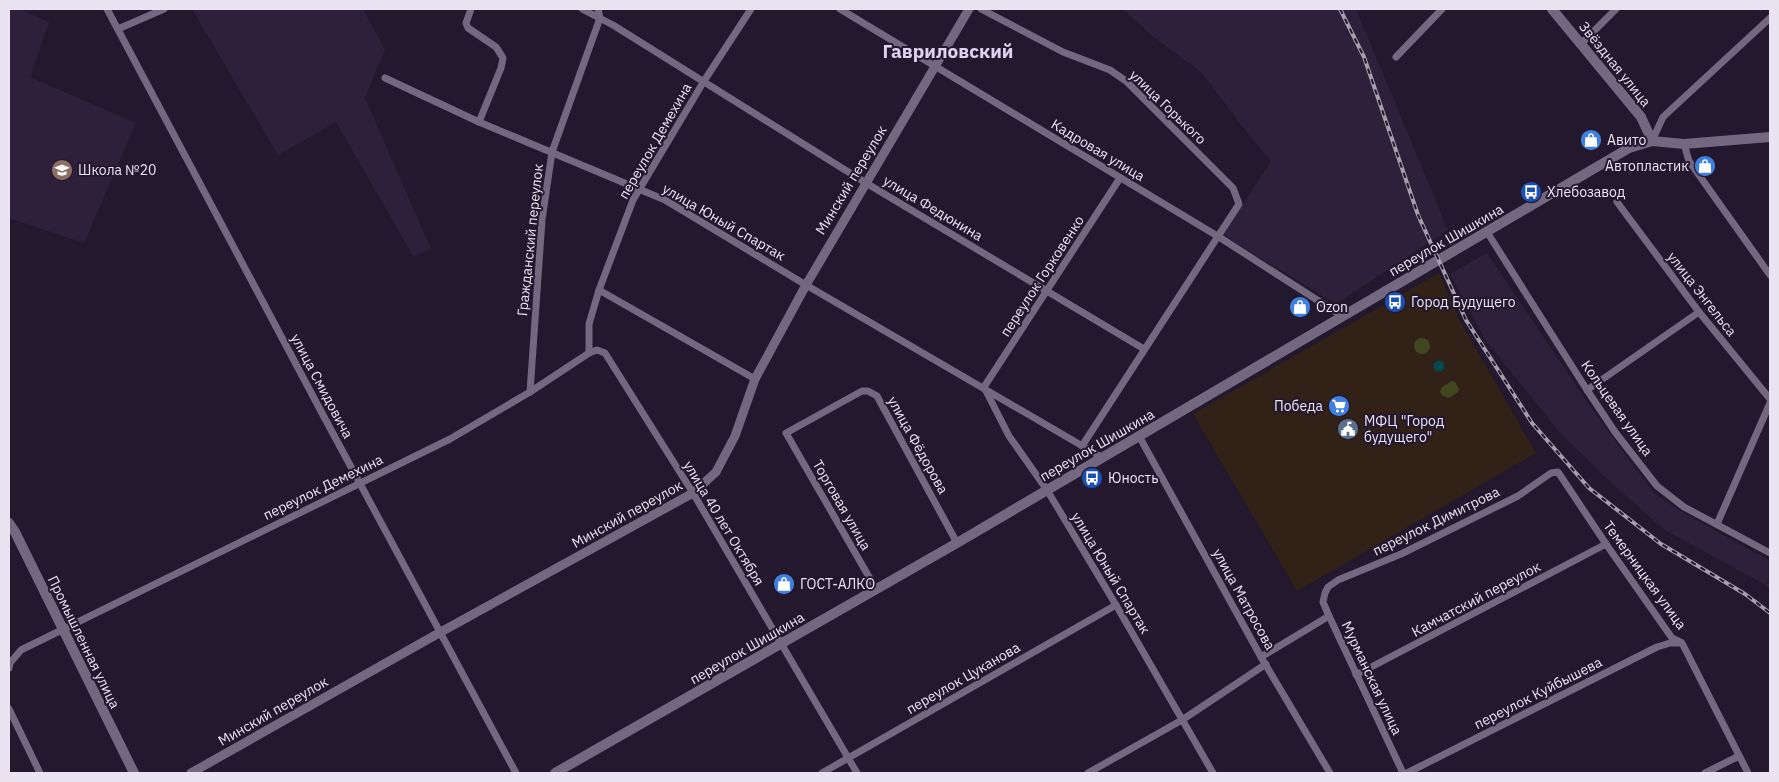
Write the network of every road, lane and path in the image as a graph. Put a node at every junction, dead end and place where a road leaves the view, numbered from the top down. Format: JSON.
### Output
{"nodes":[{"id":1,"x":107,"y":9,"type":"edge"},
{"id":2,"x":164,"y":9,"type":"edge"},
{"id":3,"x":471,"y":9,"type":"edge"},
{"id":4,"x":582,"y":9,"type":"edge"},
{"id":5,"x":598,"y":9,"type":"edge"},
{"id":6,"x":751,"y":9,"type":"edge"},
{"id":7,"x":840,"y":9,"type":"edge"},
{"id":8,"x":969,"y":9,"type":"edge"},
{"id":9,"x":981,"y":9,"type":"edge"},
{"id":10,"x":1442,"y":9,"type":"edge"},
{"id":11,"x":1552,"y":9,"type":"edge"},
{"id":12,"x":1616,"y":9,"type":"edge"},
{"id":13,"x":600,"y":18,"type":"junction"},
{"id":14,"x":1770,"y":18,"type":"edge"},
{"id":15,"x":118,"y":29,"type":"junction"},
{"id":16,"x":1581,"y":44,"type":"junction"},
{"id":17,"x":1396,"y":57,"type":"dead end"},
{"id":18,"x":936,"y":66,"type":"junction"},
{"id":19,"x":385,"y":78,"type":"dead end"},
{"id":20,"x":704,"y":81,"type":"junction"},
{"id":21,"x":479,"y":122,"type":"junction"},
{"id":22,"x":1770,"y":137,"type":"edge"},
{"id":23,"x":1652,"y":141,"type":"junction"},
{"id":24,"x":1684,"y":144,"type":"junction"},
{"id":25,"x":552,"y":152,"type":"junction"},
{"id":26,"x":1120,"y":178,"type":"junction"},
{"id":27,"x":866,"y":183,"type":"junction"},
{"id":28,"x":638,"y":190,"type":"junction"},
{"id":29,"x":1618,"y":202,"type":"dead end"},
{"id":30,"x":1239,"y":204,"type":"joint"},
{"id":31,"x":1487,"y":232,"type":"junction"},
{"id":32,"x":1219,"y":237,"type":"junction"},
{"id":33,"x":1770,"y":275,"type":"edge"},
{"id":34,"x":806,"y":285,"type":"junction"},
{"id":35,"x":599,"y":290,"type":"junction"},
{"id":36,"x":1047,"y":291,"type":"junction"},
{"id":37,"x":1699,"y":312,"type":"junction"},
{"id":38,"x":1342,"y":316,"type":"junction"},
{"id":39,"x":1144,"y":349,"type":"junction"},
{"id":40,"x":589,"y":353,"type":"junction"},
{"id":41,"x":755,"y":379,"type":"junction"},
{"id":42,"x":984,"y":387,"type":"junction"},
{"id":43,"x":1587,"y":390,"type":"junction"},
{"id":44,"x":530,"y":392,"type":"junction"},
{"id":45,"x":1770,"y":401,"type":"edge"},
{"id":46,"x":786,"y":433,"type":"joint"},
{"id":47,"x":1139,"y":436,"type":"junction"},
{"id":48,"x":1082,"y":446,"type":"junction"},
{"id":49,"x":1103,"y":458,"type":"junction"},
{"id":50,"x":1558,"y":472,"type":"joint"},
{"id":51,"x":359,"y":482,"type":"junction"},
{"id":52,"x":1047,"y":490,"type":"junction"},
{"id":53,"x":693,"y":493,"type":"junction"},
{"id":54,"x":1717,"y":524,"type":"junction"},
{"id":55,"x":11,"y":530,"type":"edge"},
{"id":56,"x":957,"y":543,"type":"junction"},
{"id":57,"x":1606,"y":544,"type":"junction"},
{"id":58,"x":1770,"y":553,"type":"edge"},
{"id":59,"x":876,"y":589,"type":"junction"},
{"id":60,"x":1325,"y":592,"type":"joint"},
{"id":61,"x":1116,"y":605,"type":"junction"},
{"id":62,"x":1329,"y":616,"type":"junction"},
{"id":63,"x":62,"y":630,"type":"junction"},
{"id":64,"x":439,"y":633,"type":"junction"},
{"id":65,"x":1682,"y":643,"type":"junction"},
{"id":66,"x":782,"y":645,"type":"junction"},
{"id":67,"x":1261,"y":657,"type":"junction"},
{"id":68,"x":1266,"y":664,"type":"junction"},
{"id":69,"x":9,"y":668,"type":"edge"},
{"id":70,"x":1356,"y":675,"type":"junction"},
{"id":71,"x":9,"y":709,"type":"edge"},
{"id":72,"x":1182,"y":720,"type":"junction"},
{"id":73,"x":1739,"y":756,"type":"junction"},
{"id":74,"x":848,"y":758,"type":"junction"},
{"id":75,"x":40,"y":773,"type":"edge"},
{"id":76,"x":134,"y":773,"type":"edge"},
{"id":77,"x":191,"y":773,"type":"edge"},
{"id":78,"x":516,"y":773,"type":"edge"},
{"id":79,"x":555,"y":773,"type":"edge"},
{"id":80,"x":822,"y":773,"type":"edge"},
{"id":81,"x":857,"y":773,"type":"edge"},
{"id":82,"x":1088,"y":773,"type":"edge"},
{"id":83,"x":1213,"y":773,"type":"edge"},
{"id":84,"x":1330,"y":773,"type":"edge"},
{"id":85,"x":1402,"y":773,"type":"edge"},
{"id":86,"x":1407,"y":773,"type":"edge"},
{"id":87,"x":1705,"y":773,"type":"edge"},
{"id":88,"x":1748,"y":773,"type":"edge"}],
"edges":[{"from":1,"to":15,"type":"street","name":"улица Смидовича"},
{"from":2,"to":15,"type":"street"},
{"from":3,"to":21,"type":"street"},
{"from":4,"to":13,"type":"street","name":"улица Федюнина"},
{"from":5,"to":13,"type":"street"},
{"from":6,"to":20,"type":"street","name":"переулок Демехина"},
{"from":7,"to":18,"type":"street","name":"Кадровая улица"},
{"from":8,"to":18,"type":"street","name":"Минский переулок"},
{"from":9,"to":30,"type":"street","name":"улица Горького"},
{"from":10,"to":17,"type":"street"},
{"from":11,"to":16,"type":"main road","name":"Звёздная улица"},
{"from":12,"to":16,"type":"street"},
{"from":13,"to":20,"type":"street","name":"улица Федюнина"},
{"from":13,"to":25,"type":"street","name":"Гражданский переулок"},
{"from":14,"to":23,"type":"street"},
{"from":15,"to":51,"type":"street","name":"улица Смидовича"},
{"from":16,"to":23,"type":"main road","name":"Звёздная улица"},
{"from":18,"to":26,"type":"street","name":"Кадровая улица"},
{"from":18,"to":27,"type":"street","name":"Минский переулок"},
{"from":19,"to":21,"type":"street","name":"улица Юный Спартак"},
{"from":20,"to":27,"type":"street","name":"улица Федюнина"},
{"from":20,"to":28,"type":"street","name":"переулок Демехина"},
{"from":21,"to":25,"type":"street","name":"улица Юный Спартак"},
{"from":22,"to":24,"type":"main road"},
{"from":23,"to":24,"type":"main road"},
{"from":23,"to":31,"type":"main road","name":"переулок Шишкина"},
{"from":24,"to":33,"type":"street"},
{"from":25,"to":28,"type":"street","name":"улица Юный Спартак"},
{"from":25,"to":44,"type":"street","name":"Гражданский переулок"},
{"from":26,"to":32,"type":"street","name":"Кадровая улица"},
{"from":26,"to":36,"type":"street","name":"переулок Горковенко"},
{"from":27,"to":34,"type":"street","name":"Минский переулок"},
{"from":27,"to":36,"type":"street","name":"улица Федюнина"},
{"from":28,"to":34,"type":"street","name":"улица Юный Спартак"},
{"from":28,"to":35,"type":"street","name":"переулок Демехина"},
{"from":29,"to":37,"type":"street","name":"улица Энгельса"},
{"from":30,"to":32,"type":"street","name":"переулок Шишкина"},
{"from":31,"to":38,"type":"main road","name":"переулок Шишкина"},
{"from":31,"to":43,"type":"street","name":"Кольцевая улица"},
{"from":32,"to":38,"type":"street","name":"Кадровая улица"},
{"from":32,"to":39,"type":"street","name":"переулок Шишкина"},
{"from":34,"to":41,"type":"street","name":"Минский переулок"},
{"from":34,"to":42,"type":"street","name":"улица Юный Спартак"},
{"from":35,"to":40,"type":"street","name":"переулок Демехина"},
{"from":35,"to":41,"type":"street"},
{"from":36,"to":39,"type":"street","name":"улица Федюнина"},
{"from":36,"to":42,"type":"street","name":"переулок Горковенко"},
{"from":37,"to":43,"type":"street"},
{"from":37,"to":45,"type":"street","name":"улица Энгельса"},
{"from":38,"to":47,"type":"main road","name":"переулок Шишкина"},
{"from":39,"to":48,"type":"street","name":"переулок Шишкина"},
{"from":40,"to":44,"type":"street","name":"переулок Демехина"},
{"from":40,"to":53,"type":"street","name":"улица 40 лет Октября"},
{"from":41,"to":53,"type":"street","name":"Минский переулок"},
{"from":42,"to":48,"type":"street","name":"улица Юный Спартак"},
{"from":42,"to":52,"type":"street","name":"улица Юный Спартак"},
{"from":43,"to":54,"type":"street","name":"Кольцевая улица"},
{"from":44,"to":51,"type":"street","name":"переулок Демехина"},
{"from":45,"to":54,"type":"street"},
{"from":46,"to":56,"type":"street","name":"улица Фёдорова"},
{"from":46,"to":59,"type":"street","name":"Торговая улица"},
{"from":47,"to":49,"type":"main road","name":"переулок Шишкина"},
{"from":47,"to":67,"type":"street","name":"улица Матросова"},
{"from":48,"to":49,"type":"street","name":"улица Юный Спартак"},
{"from":49,"to":52,"type":"main road","name":"переулок Шишкина"},
{"from":50,"to":57,"type":"street","name":"Темерницкая улица"},
{"from":50,"to":60,"type":"street","name":"переулок Димитрова"},
{"from":51,"to":63,"type":"street","name":"переулок Демехина"},
{"from":51,"to":64,"type":"street","name":"улица Смидовича"},
{"from":52,"to":56,"type":"main road","name":"переулок Шишкина"},
{"from":52,"to":61,"type":"street","name":"улица Юный Спартак"},
{"from":53,"to":64,"type":"street","name":"Минский переулок"},
{"from":53,"to":66,"type":"street","name":"улица 40 лет Октября"},
{"from":54,"to":58,"type":"street","name":"Кольцевая улица"},
{"from":55,"to":63,"type":"main road","name":"Промышленная улица"},
{"from":56,"to":59,"type":"main road","name":"переулок Шишкина"},
{"from":57,"to":65,"type":"street","name":"Темерницкая улица"},
{"from":57,"to":70,"type":"street","name":"Камчатский переулок"},
{"from":59,"to":66,"type":"main road","name":"переулок Шишкина"},
{"from":60,"to":62,"type":"street","name":"Мурманская улица"},
{"from":61,"to":72,"type":"street","name":"улица Юный Спартак"},
{"from":61,"to":74,"type":"street","name":"переулок Цуканова"},
{"from":62,"to":67,"type":"street"},
{"from":62,"to":70,"type":"street","name":"Мурманская улица"},
{"from":63,"to":69,"type":"street"},
{"from":63,"to":76,"type":"main road","name":"Промышленная улица"},
{"from":64,"to":77,"type":"street","name":"Минский переулок"},
{"from":64,"to":78,"type":"street","name":"улица Смидовича"},
{"from":65,"to":73,"type":"street","name":"Темерницкая улица"},
{"from":65,"to":86,"type":"street","name":"переулок Куйбышева"},
{"from":66,"to":74,"type":"street","name":"улица 40 лет Октября"},
{"from":66,"to":79,"type":"main road","name":"переулок Шишкина"},
{"from":67,"to":68,"type":"street","name":"улица Матросова"},
{"from":68,"to":72,"type":"street"},
{"from":68,"to":84,"type":"street","name":"улица Матросова"},
{"from":70,"to":85,"type":"street","name":"Мурманская улица"},
{"from":71,"to":75,"type":"street"},
{"from":72,"to":82,"type":"street"},
{"from":72,"to":83,"type":"street","name":"улица Юный Спартак"},
{"from":73,"to":87,"type":"street"},
{"from":73,"to":88,"type":"street","name":"Темерницкая улица"},
{"from":74,"to":80,"type":"street","name":"переулок Цуканова"},
{"from":74,"to":81,"type":"street","name":"улица 40 лет Октября"}]}
